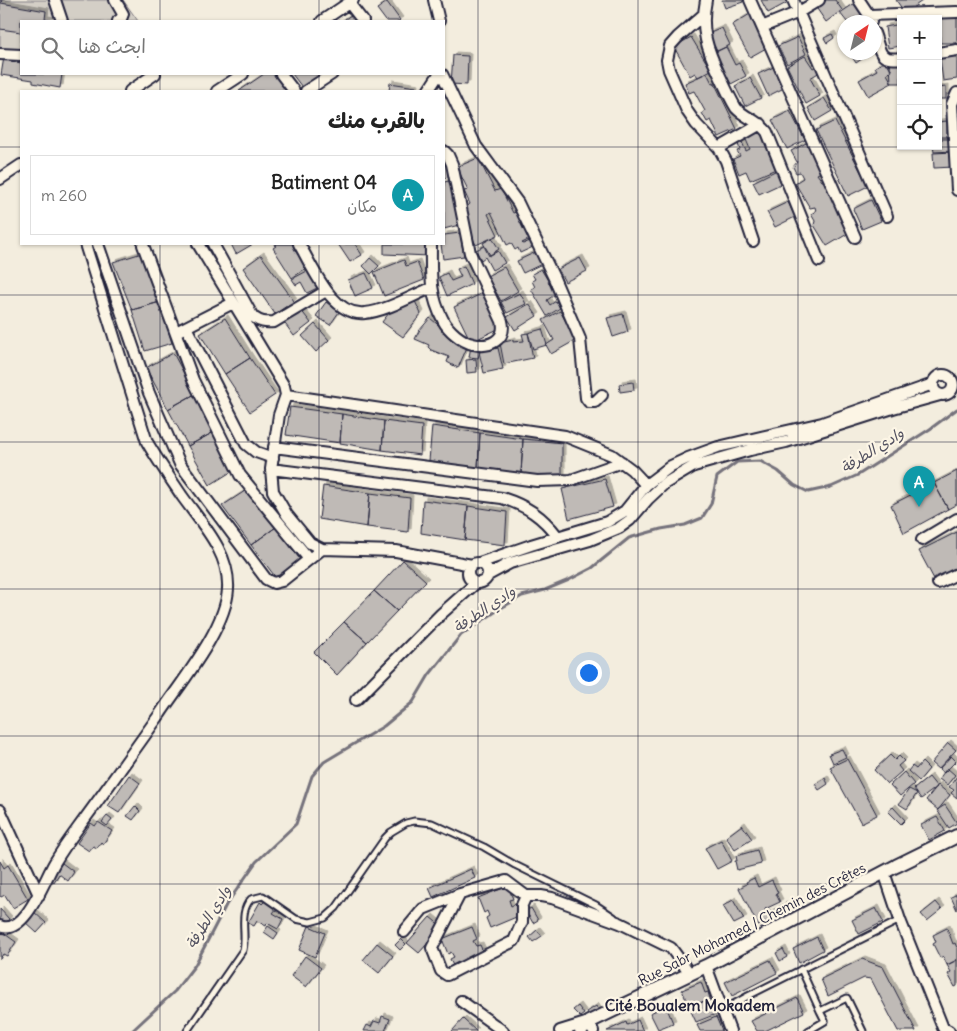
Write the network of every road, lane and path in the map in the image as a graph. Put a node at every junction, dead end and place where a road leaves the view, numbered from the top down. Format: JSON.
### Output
{"nodes":[{"id":1,"x":55,"y":0,"type":"edge"},
{"id":2,"x":115,"y":0,"type":"edge"},
{"id":3,"x":434,"y":0,"type":"edge"},
{"id":4,"x":706,"y":0,"type":"edge"},
{"id":5,"x":750,"y":0,"type":"edge"},
{"id":6,"x":793,"y":0,"type":"edge"},
{"id":7,"x":819,"y":0,"type":"edge"},
{"id":8,"x":859,"y":0,"type":"edge"},
{"id":9,"x":351,"y":2,"type":"edge"},
{"id":10,"x":799,"y":12,"type":"junction"},
{"id":11,"x":957,"y":12,"type":"edge"},
{"id":12,"x":703,"y":15,"type":"junction"},
{"id":13,"x":868,"y":15,"type":"edge"},
{"id":14,"x":882,"y":18,"type":"edge"},
{"id":15,"x":62,"y":20,"type":"edge"},
{"id":16,"x":121,"y":20,"type":"edge"},
{"id":17,"x":324,"y":20,"type":"edge"},
{"id":18,"x":362,"y":20,"type":"edge"},
{"id":19,"x":439,"y":20,"type":"edge"},
{"id":20,"x":762,"y":27,"type":"junction"},
{"id":21,"x":957,"y":50,"type":"edge"},
{"id":22,"x":942,"y":52,"type":"edge"},
{"id":23,"x":0,"y":54,"type":"edge"},
{"id":24,"x":20,"y":55,"type":"edge"},
{"id":25,"x":882,"y":55,"type":"edge"},
{"id":26,"x":897,"y":59,"type":"edge"},
{"id":27,"x":154,"y":75,"type":"edge"},
{"id":28,"x":241,"y":75,"type":"edge"},
{"id":29,"x":282,"y":75,"type":"edge"},
{"id":30,"x":330,"y":75,"type":"edge"},
{"id":31,"x":439,"y":75,"type":"edge"},
{"id":32,"x":440,"y":75,"type":"edge"},
{"id":33,"x":131,"y":90,"type":"edge"},
{"id":34,"x":219,"y":90,"type":"edge"},
{"id":35,"x":293,"y":90,"type":"edge"},
{"id":36,"x":308,"y":90,"type":"edge"},
{"id":37,"x":429,"y":90,"type":"edge"},
{"id":38,"x":957,"y":93,"type":"edge"},
{"id":39,"x":761,"y":124,"type":"junction"},
{"id":40,"x":719,"y":148,"type":"junction"},
{"id":41,"x":445,"y":152,"type":"edge"},
{"id":42,"x":20,"y":166,"type":"edge"},
{"id":43,"x":0,"y":179,"type":"edge"},
{"id":44,"x":957,"y":190,"type":"edge"},
{"id":45,"x":887,"y":216,"type":"dead end"},
{"id":46,"x":855,"y":237,"type":"dead end"},
{"id":47,"x":753,"y":241,"type":"dead end"},
{"id":48,"x":85,"y":245,"type":"edge"},
{"id":49,"x":98,"y":245,"type":"edge"},
{"id":50,"x":199,"y":245,"type":"edge"},
{"id":51,"x":214,"y":245,"type":"edge"},
{"id":52,"x":300,"y":245,"type":"edge"},
{"id":53,"x":431,"y":245,"type":"edge"},
{"id":54,"x":143,"y":246,"type":"dead end"},
{"id":55,"x":819,"y":262,"type":"dead end"},
{"id":56,"x":431,"y":288,"type":"junction"},
{"id":57,"x":326,"y":290,"type":"junction"},
{"id":58,"x":233,"y":303,"type":"junction"},
{"id":59,"x":186,"y":327,"type":"junction"},
{"id":60,"x":176,"y":332,"type":"junction"},
{"id":61,"x":953,"y":374,"type":"edge"},
{"id":62,"x":932,"y":384,"type":"junction"},
{"id":63,"x":951,"y":392,"type":"edge"},
{"id":64,"x":286,"y":395,"type":"junction"},
{"id":65,"x":602,"y":395,"type":"dead end"},
{"id":66,"x":274,"y":447,"type":"junction"},
{"id":67,"x":273,"y":458,"type":"junction"},
{"id":68,"x":622,"y":462,"type":"junction"},
{"id":69,"x":271,"y":469,"type":"junction"},
{"id":70,"x":646,"y":485,"type":"junction"},
{"id":71,"x":957,"y":519,"type":"edge"},
{"id":72,"x":558,"y":537,"type":"junction"},
{"id":73,"x":922,"y":540,"type":"dead end"},
{"id":74,"x":322,"y":549,"type":"junction"},
{"id":75,"x":310,"y":559,"type":"junction"},
{"id":76,"x":475,"y":564,"type":"junction"},
{"id":77,"x":957,"y":574,"type":"edge"},
{"id":78,"x":488,"y":575,"type":"junction"},
{"id":79,"x":476,"y":583,"type":"junction"},
{"id":80,"x":938,"y":583,"type":"dead end"},
{"id":81,"x":356,"y":700,"type":"dead end"},
{"id":82,"x":0,"y":810,"type":"edge"},
{"id":83,"x":957,"y":836,"type":"edge"},
{"id":84,"x":884,"y":872,"type":"junction"},
{"id":85,"x":460,"y":894,"type":"junction"},
{"id":86,"x":39,"y":895,"type":"junction"},
{"id":87,"x":526,"y":896,"type":"junction"},
{"id":88,"x":900,"y":920,"type":"junction"},
{"id":89,"x":620,"y":923,"type":"junction"},
{"id":90,"x":0,"y":926,"type":"edge"},
{"id":91,"x":404,"y":932,"type":"dead end"},
{"id":92,"x":706,"y":966,"type":"junction"},
{"id":93,"x":801,"y":969,"type":"junction"},
{"id":94,"x":690,"y":974,"type":"junction"},
{"id":95,"x":461,"y":1001,"type":"dead end"},
{"id":96,"x":723,"y":1010,"type":"junction"},
{"id":97,"x":820,"y":1011,"type":"junction"},
{"id":98,"x":588,"y":1028,"type":"edge"},
{"id":99,"x":944,"y":1030,"type":"edge"},
{"id":100,"x":187,"y":1031,"type":"edge"},
{"id":101,"x":503,"y":1031,"type":"edge"},
{"id":102,"x":560,"y":1031,"type":"edge"},
{"id":103,"x":730,"y":1031,"type":"edge"},
{"id":104,"x":808,"y":1031,"type":"edge"},
{"id":105,"x":863,"y":1031,"type":"edge"}],
"edges":[{"from":1,"to":15,"type":"street"},
{"from":2,"to":16,"type":"street"},
{"from":3,"to":19,"type":"street"},
{"from":4,"to":12,"type":"street"},
{"from":5,"to":20,"type":"street"},
{"from":6,"to":10,"type":"street"},
{"from":7,"to":10,"type":"street"},
{"from":8,"to":13,"type":"street"},
{"from":9,"to":17,"type":"street"},
{"from":9,"to":18,"type":"street"},
{"from":10,"to":20,"type":"street"},
{"from":10,"to":45,"type":"street"},
{"from":11,"to":14,"type":"street"},
{"from":12,"to":39,"type":"street"},
{"from":12,"to":40,"type":"street"},
{"from":20,"to":46,"type":"street"},
{"from":21,"to":22,"type":"street"},
{"from":23,"to":24,"type":"street"},
{"from":25,"to":26,"type":"street"},
{"from":27,"to":33,"type":"street"},
{"from":28,"to":34,"type":"street"},
{"from":29,"to":35,"type":"street"},
{"from":30,"to":36,"type":"street"},
{"from":31,"to":37,"type":"street"},
{"from":32,"to":65,"type":"street"},
{"from":38,"to":44,"type":"street"},
{"from":39,"to":40,"type":"street"},
{"from":39,"to":55,"type":"street"},
{"from":40,"to":47,"type":"street"},
{"from":41,"to":56,"type":"street"},
{"from":42,"to":43,"type":"street"},
{"from":48,"to":86,"type":"street"},
{"from":49,"to":75,"type":"street"},
{"from":50,"to":58,"type":"street"},
{"from":51,"to":57,"type":"street"},
{"from":52,"to":57,"type":"street"},
{"from":53,"to":56,"type":"street"},
{"from":54,"to":60,"type":"street"},
{"from":56,"to":57,"type":"street"},
{"from":58,"to":59,"type":"street"},
{"from":58,"to":64,"type":"street"},
{"from":59,"to":60,"type":"street"},
{"from":59,"to":67,"type":"street"},
{"from":60,"to":75,"type":"street"},
{"from":61,"to":62,"type":"street"},
{"from":61,"to":63,"type":"street"},
{"from":62,"to":63,"type":"street"},
{"from":62,"to":70,"type":"street"},
{"from":63,"to":78,"type":"street"},
{"from":64,"to":66,"type":"street"},
{"from":64,"to":68,"type":"street"},
{"from":66,"to":67,"type":"street"},
{"from":66,"to":68,"type":"street"},
{"from":67,"to":69,"type":"street"},
{"from":68,"to":70,"type":"street"},
{"from":69,"to":72,"type":"street"},
{"from":69,"to":74,"type":"street"},
{"from":70,"to":72,"type":"street"},
{"from":71,"to":73,"type":"street"},
{"from":72,"to":76,"type":"street"},
{"from":74,"to":75,"type":"street"},
{"from":74,"to":76,"type":"street"},
{"from":76,"to":78,"type":"street"},
{"from":76,"to":79,"type":"street"},
{"from":77,"to":80,"type":"street"},
{"from":78,"to":79,"type":"street"},
{"from":79,"to":81,"type":"street"},
{"from":82,"to":86,"type":"street"},
{"from":83,"to":84,"type":"street","name":"Rue Sabr Mohamed / Chemin des Crêtes"},
{"from":84,"to":88,"type":"street"},
{"from":84,"to":92,"type":"street","name":"Rue Sabr Mohamed / Chemin des Crêtes"},
{"from":85,"to":87,"type":"street"},
{"from":85,"to":87,"type":"street"},
{"from":85,"to":91,"type":"street"},
{"from":86,"to":90,"type":"street"},
{"from":87,"to":89,"type":"street"},
{"from":88,"to":93,"type":"lane"},
{"from":88,"to":99,"type":"street"},
{"from":89,"to":94,"type":"street"},
{"from":89,"to":100,"type":"lane"},
{"from":92,"to":94,"type":"street","name":"Rue Sabr Mohamed / Chemin des Crêtes"},
{"from":92,"to":96,"type":"street"},
{"from":93,"to":96,"type":"lane"},
{"from":93,"to":97,"type":"lane"},
{"from":94,"to":98,"type":"street","name":"Rue Sabr Mohamed / Chemin des Crêtes"},
{"from":95,"to":101,"type":"street"},
{"from":96,"to":103,"type":"street"},
{"from":97,"to":104,"type":"lane"},
{"from":97,"to":105,"type":"lane"},
{"from":98,"to":102,"type":"street"}]}
